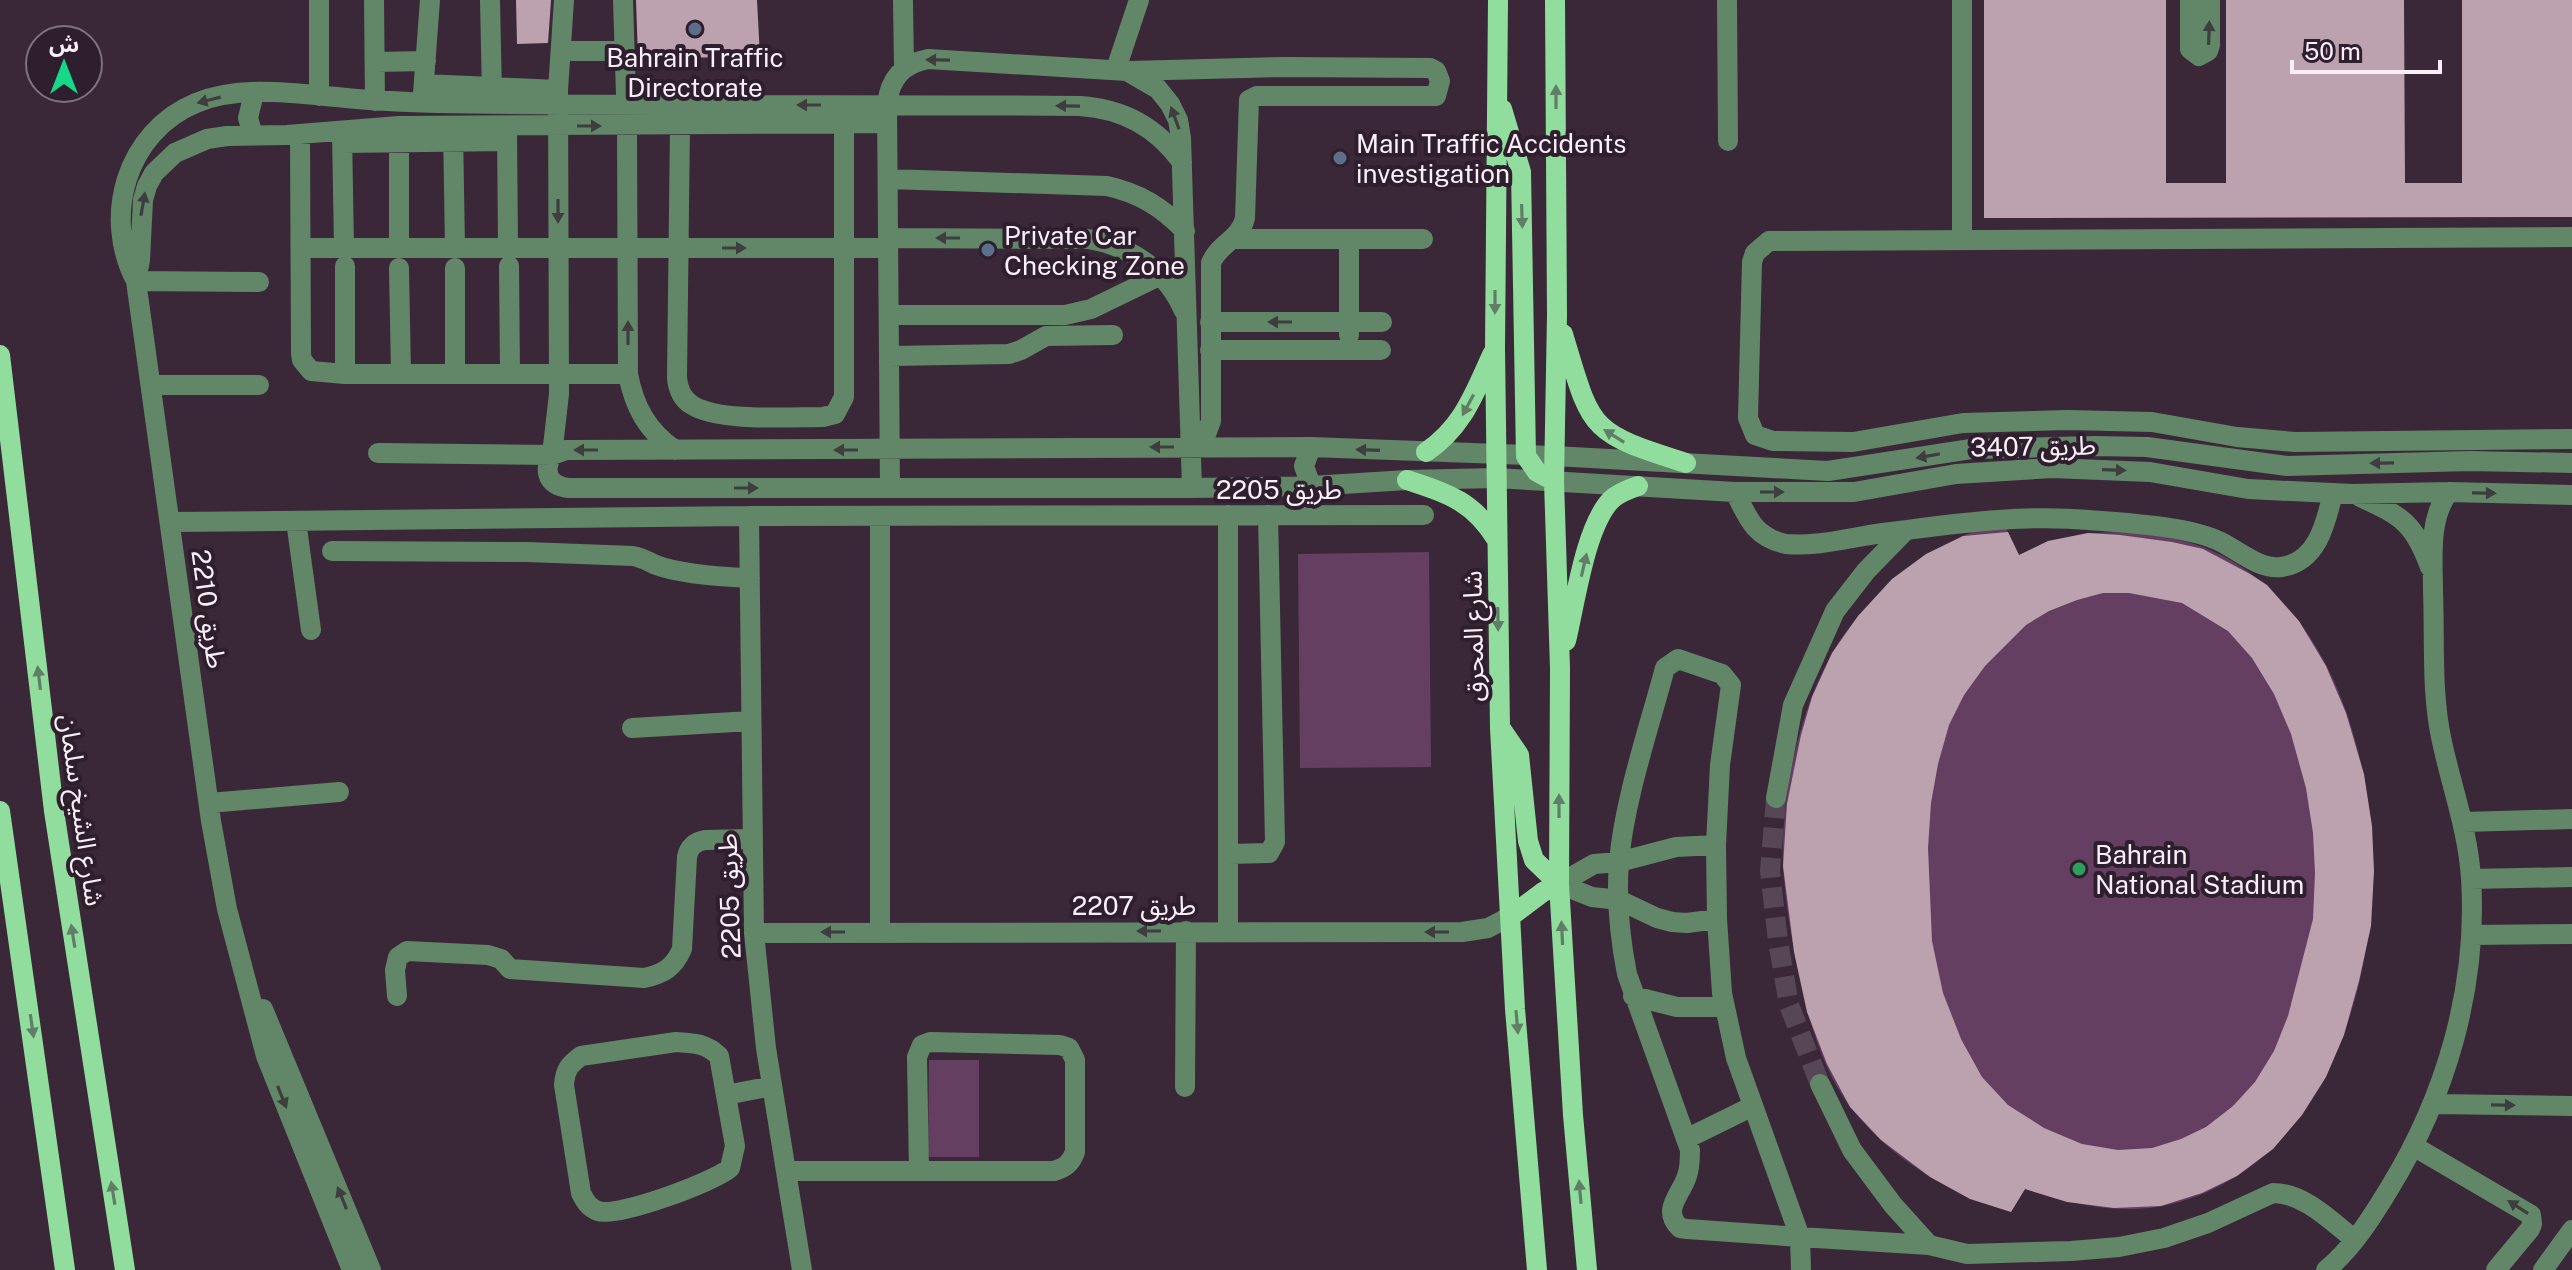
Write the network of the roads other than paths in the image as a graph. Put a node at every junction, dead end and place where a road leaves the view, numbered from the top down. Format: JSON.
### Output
{"nodes":[{"id":1,"x":319,"y":0,"type":"edge"},
{"id":2,"x":374,"y":0,"type":"edge"},
{"id":3,"x":430,"y":0,"type":"edge"},
{"id":4,"x":490,"y":0,"type":"edge"},
{"id":5,"x":564,"y":0,"type":"edge"},
{"id":6,"x":623,"y":0,"type":"edge"},
{"id":7,"x":903,"y":0,"type":"edge"},
{"id":8,"x":1139,"y":0,"type":"edge"},
{"id":9,"x":1498,"y":0,"type":"edge"},
{"id":10,"x":1555,"y":0,"type":"edge"},
{"id":11,"x":1727,"y":0,"type":"edge"},
{"id":12,"x":1962,"y":0,"type":"edge"},
{"id":13,"x":2190,"y":0,"type":"edge"},
{"id":14,"x":2210,"y":0,"type":"edge"},
{"id":15,"x":561,"y":51,"type":"junction"},
{"id":16,"x":625,"y":51,"type":"junction"},
{"id":17,"x":426,"y":61,"type":"junction"},
{"id":18,"x":375,"y":62,"type":"junction"},
{"id":19,"x":904,"y":68,"type":"junction"},
{"id":20,"x":1121,"y":70,"type":"junction"},
{"id":21,"x":1495,"y":86,"type":"junction"},
{"id":22,"x":254,"y":93,"type":"junction"},
{"id":23,"x":423,"y":93,"type":"junction"},
{"id":24,"x":492,"y":95,"type":"junction"},
{"id":25,"x":319,"y":96,"type":"junction"},
{"id":26,"x":375,"y":101,"type":"junction"},
{"id":27,"x":558,"y":107,"type":"junction"},
{"id":28,"x":887,"y":113,"type":"junction"},
{"id":29,"x":762,"y":115,"type":"junction"},
{"id":30,"x":627,"y":116,"type":"junction"},
{"id":31,"x":844,"y":123,"type":"junction"},
{"id":32,"x":680,"y":125,"type":"junction"},
{"id":33,"x":421,"y":126,"type":"junction"},
{"id":34,"x":300,"y":134,"type":"junction"},
{"id":35,"x":399,"y":134,"type":"junction"},
{"id":36,"x":453,"y":134,"type":"junction"},
{"id":37,"x":507,"y":134,"type":"junction"},
{"id":38,"x":253,"y":135,"type":"junction"},
{"id":39,"x":342,"y":136,"type":"junction"},
{"id":40,"x":1728,"y":141,"type":"dead end"},
{"id":41,"x":1182,"y":162,"type":"junction"},
{"id":42,"x":888,"y":179,"type":"junction"},
{"id":43,"x":1185,"y":231,"type":"junction"},
{"id":44,"x":2572,"y":237,"type":"edge"},
{"id":45,"x":1235,"y":239,"type":"junction"},
{"id":46,"x":1349,"y":239,"type":"junction"},
{"id":47,"x":1423,"y":239,"type":"dead end"},
{"id":48,"x":1962,"y":239,"type":"junction"},
{"id":49,"x":888,"y":243,"type":"junction"},
{"id":50,"x":301,"y":248,"type":"junction"},
{"id":51,"x":558,"y":248,"type":"junction"},
{"id":52,"x":628,"y":248,"type":"junction"},
{"id":53,"x":680,"y":248,"type":"junction"},
{"id":54,"x":844,"y":248,"type":"junction"},
{"id":55,"x":344,"y":257,"type":"junction"},
{"id":56,"x":509,"y":257,"type":"junction"},
{"id":57,"x":399,"y":258,"type":"junction"},
{"id":58,"x":455,"y":258,"type":"junction"},
{"id":59,"x":1161,"y":275,"type":"junction"},
{"id":60,"x":136,"y":281,"type":"junction"},
{"id":61,"x":259,"y":282,"type":"dead end"},
{"id":62,"x":889,"y":315,"type":"junction"},
{"id":63,"x":1557,"y":315,"type":"junction"},
{"id":64,"x":1188,"y":318,"type":"junction"},
{"id":65,"x":1210,"y":322,"type":"junction"},
{"id":66,"x":1249,"y":322,"type":"junction"},
{"id":67,"x":1310,"y":322,"type":"junction"},
{"id":68,"x":1349,"y":322,"type":"junction"},
{"id":69,"x":1382,"y":322,"type":"dead end"},
{"id":70,"x":1113,"y":335,"type":"dead end"},
{"id":71,"x":1495,"y":348,"type":"junction"},
{"id":72,"x":1210,"y":350,"type":"junction"},
{"id":73,"x":1250,"y":350,"type":"junction"},
{"id":74,"x":1310,"y":350,"type":"junction"},
{"id":75,"x":1349,"y":350,"type":"junction"},
{"id":76,"x":1381,"y":350,"type":"dead end"},
{"id":77,"x":0,"y":355,"type":"edge"},
{"id":78,"x":889,"y":356,"type":"junction"},
{"id":79,"x":345,"y":374,"type":"junction"},
{"id":80,"x":401,"y":374,"type":"junction"},
{"id":81,"x":455,"y":374,"type":"junction"},
{"id":82,"x":510,"y":374,"type":"junction"},
{"id":83,"x":559,"y":374,"type":"junction"},
{"id":84,"x":628,"y":374,"type":"junction"},
{"id":85,"x":152,"y":385,"type":"junction"},
{"id":86,"x":259,"y":385,"type":"dead end"},
{"id":87,"x":1970,"y":422,"type":"junction"},
{"id":88,"x":2572,"y":439,"type":"edge"},
{"id":89,"x":1192,"y":447,"type":"junction"},
{"id":90,"x":1311,"y":447,"type":"junction"},
{"id":91,"x":890,"y":449,"type":"junction"},
{"id":92,"x":1971,"y":449,"type":"junction"},
{"id":93,"x":675,"y":450,"type":"junction"},
{"id":94,"x":1426,"y":452,"type":"junction"},
{"id":95,"x":378,"y":453,"type":"dead end"},
{"id":96,"x":1496,"y":454,"type":"junction"},
{"id":97,"x":552,"y":455,"type":"junction"},
{"id":98,"x":1526,"y":456,"type":"junction"},
{"id":99,"x":1554,"y":456,"type":"junction"},
{"id":100,"x":1686,"y":463,"type":"junction"},
{"id":101,"x":2572,"y":463,"type":"edge"},
{"id":102,"x":1972,"y":473,"type":"junction"},
{"id":103,"x":1496,"y":478,"type":"junction"},
{"id":104,"x":1407,"y":480,"type":"junction"},
{"id":105,"x":1554,"y":481,"type":"junction"},
{"id":106,"x":1311,"y":486,"type":"junction"},
{"id":107,"x":1638,"y":486,"type":"junction"},
{"id":108,"x":890,"y":488,"type":"junction"},
{"id":109,"x":1192,"y":488,"type":"junction"},
{"id":110,"x":1735,"y":492,"type":"junction"},
{"id":111,"x":2449,"y":492,"type":"junction"},
{"id":112,"x":2342,"y":493,"type":"junction"},
{"id":113,"x":2572,"y":495,"type":"edge"},
{"id":114,"x":1228,"y":515,"type":"junction"},
{"id":115,"x":1268,"y":515,"type":"junction"},
{"id":116,"x":1424,"y":515,"type":"dead end"},
{"id":117,"x":749,"y":516,"type":"junction"},
{"id":118,"x":880,"y":516,"type":"junction"},
{"id":119,"x":296,"y":521,"type":"junction"},
{"id":120,"x":172,"y":522,"type":"junction"},
{"id":121,"x":1906,"y":530,"type":"junction"},
{"id":122,"x":1497,"y":541,"type":"junction"},
{"id":123,"x":332,"y":551,"type":"dead end"},
{"id":124,"x":2433,"y":574,"type":"junction"},
{"id":125,"x":750,"y":578,"type":"junction"},
{"id":126,"x":311,"y":630,"type":"dead end"},
{"id":127,"x":1560,"y":668,"type":"junction"},
{"id":128,"x":751,"y":721,"type":"junction"},
{"id":129,"x":632,"y":728,"type":"dead end"},
{"id":130,"x":1500,"y":728,"type":"junction"},
{"id":131,"x":339,"y":792,"type":"dead end"},
{"id":132,"x":1776,"y":798,"type":"tunnel mouth"},
{"id":133,"x":209,"y":803,"type":"junction"},
{"id":134,"x":0,"y":811,"type":"edge"},
{"id":135,"x":2572,"y":819,"type":"edge"},
{"id":136,"x":2463,"y":822,"type":"junction"},
{"id":137,"x":752,"y":839,"type":"junction"},
{"id":138,"x":1716,"y":845,"type":"junction"},
{"id":139,"x":1228,"y":854,"type":"junction"},
{"id":140,"x":1619,"y":862,"type":"junction"},
{"id":141,"x":2572,"y":877,"type":"edge"},
{"id":142,"x":2471,"y":879,"type":"junction"},
{"id":143,"x":1559,"y":884,"type":"junction"},
{"id":144,"x":1619,"y":900,"type":"junction"},
{"id":145,"x":1511,"y":916,"type":"junction"},
{"id":146,"x":1717,"y":919,"type":"junction"},
{"id":147,"x":1186,"y":931,"type":"junction"},
{"id":148,"x":1228,"y":931,"type":"junction"},
{"id":149,"x":880,"y":932,"type":"junction"},
{"id":150,"x":754,"y":933,"type":"junction"},
{"id":151,"x":2572,"y":934,"type":"edge"},
{"id":152,"x":2471,"y":935,"type":"junction"},
{"id":153,"x":236,"y":942,"type":"junction"},
{"id":154,"x":397,"y":996,"type":"dead end"},
{"id":155,"x":1633,"y":996,"type":"junction"},
{"id":156,"x":1725,"y":1007,"type":"junction"},
{"id":157,"x":1820,"y":1084,"type":"tunnel mouth"},
{"id":158,"x":772,"y":1086,"type":"junction"},
{"id":159,"x":1185,"y":1087,"type":"dead end"},
{"id":160,"x":726,"y":1095,"type":"junction"},
{"id":161,"x":2434,"y":1104,"type":"junction"},
{"id":162,"x":1753,"y":1106,"type":"junction"},
{"id":163,"x":2572,"y":1106,"type":"edge"},
{"id":164,"x":1688,"y":1138,"type":"junction"},
{"id":165,"x":2415,"y":1147,"type":"junction"},
{"id":166,"x":786,"y":1171,"type":"junction"},
{"id":167,"x":919,"y":1171,"type":"junction"},
{"id":168,"x":2572,"y":1230,"type":"edge"},
{"id":169,"x":1800,"y":1237,"type":"junction"},
{"id":170,"x":2354,"y":1239,"type":"junction"},
{"id":171,"x":1929,"y":1245,"type":"junction"},
{"id":172,"x":2498,"y":1268,"type":"edge"},
{"id":173,"x":65,"y":1270,"type":"edge"},
{"id":174,"x":127,"y":1270,"type":"edge"},
{"id":175,"x":352,"y":1270,"type":"edge"},
{"id":176,"x":371,"y":1270,"type":"edge"},
{"id":177,"x":802,"y":1270,"type":"edge"},
{"id":178,"x":1537,"y":1270,"type":"edge"},
{"id":179,"x":1587,"y":1270,"type":"edge"},
{"id":180,"x":1801,"y":1270,"type":"edge"},
{"id":181,"x":2326,"y":1270,"type":"edge"},
{"id":182,"x":2543,"y":1270,"type":"edge"}],
"edges":[{"from":1,"to":25,"type":"street"},
{"from":2,"to":18,"type":"street"},
{"from":3,"to":17,"type":"street"},
{"from":4,"to":24,"type":"street"},
{"from":5,"to":15,"type":"street"},
{"from":6,"to":16,"type":"street"},
{"from":7,"to":19,"type":"street"},
{"from":8,"to":20,"type":"street"},
{"from":9,"to":21,"type":"main road","name":"شارع المحرق"},
{"from":63,"to":10,"type":"main road","one_way":true},
{"from":11,"to":40,"type":"street"},
{"from":12,"to":48,"type":"street"},
{"from":13,"to":14,"type":"street","one_way":true},
{"from":15,"to":16,"type":"street"},
{"from":15,"to":27,"type":"street"},
{"from":16,"to":30,"type":"street"},
{"from":17,"to":18,"type":"street"},
{"from":17,"to":23,"type":"street"},
{"from":18,"to":26,"type":"street"},
{"from":20,"to":19,"type":"street","one_way":true},
{"from":19,"to":28,"type":"street"},
{"from":41,"to":20,"type":"street","one_way":true},
{"from":20,"to":45,"type":"street"},
{"from":21,"to":71,"type":"main road","name":"شارع المحرق","one_way":true},
{"from":21,"to":98,"type":"main road","one_way":true},
{"from":22,"to":25,"type":"street"},
{"from":22,"to":38,"type":"street"},
{"from":22,"to":60,"type":"street","one_way":true},
{"from":23,"to":24,"type":"street"},
{"from":23,"to":26,"type":"street"},
{"from":23,"to":33,"type":"street"},
{"from":24,"to":27,"type":"street"},
{"from":25,"to":26,"type":"street"},
{"from":27,"to":30,"type":"street"},
{"from":27,"to":37,"type":"street"},
{"from":27,"to":51,"type":"street","one_way":true},
{"from":28,"to":29,"type":"street","one_way":true},
{"from":28,"to":31,"type":"street"},
{"from":41,"to":28,"type":"street","one_way":true},
{"from":28,"to":42,"type":"street"},
{"from":29,"to":30,"type":"street"},
{"from":29,"to":31,"type":"street"},
{"from":29,"to":32,"type":"street"},
{"from":30,"to":32,"type":"street"},
{"from":30,"to":52,"type":"street"},
{"from":31,"to":54,"type":"street"},
{"from":32,"to":53,"type":"street"},
{"from":33,"to":35,"type":"street"},
{"from":33,"to":36,"type":"street"},
{"from":34,"to":38,"type":"street"},
{"from":34,"to":39,"type":"street"},
{"from":34,"to":50,"type":"street"},
{"from":35,"to":36,"type":"street"},
{"from":35,"to":39,"type":"street"},
{"from":35,"to":57,"type":"street"},
{"from":36,"to":37,"type":"street"},
{"from":36,"to":58,"type":"street"},
{"from":37,"to":56,"type":"street"},
{"from":60,"to":38,"type":"street","one_way":true},
{"from":39,"to":55,"type":"street"},
{"from":41,"to":43,"type":"street"},
{"from":42,"to":43,"type":"street"},
{"from":42,"to":49,"type":"street"},
{"from":43,"to":64,"type":"street"},
{"from":44,"to":48,"type":"street"},
{"from":45,"to":46,"type":"street"},
{"from":45,"to":65,"type":"street"},
{"from":46,"to":47,"type":"street"},
{"from":46,"to":68,"type":"street"},
{"from":48,"to":87,"type":"street"},
{"from":49,"to":54,"type":"street"},
{"from":59,"to":49,"type":"street","one_way":true},
{"from":49,"to":62,"type":"street"},
{"from":50,"to":55,"type":"street"},
{"from":50,"to":79,"type":"street"},
{"from":51,"to":52,"type":"street"},
{"from":51,"to":56,"type":"street"},
{"from":51,"to":83,"type":"street"},
{"from":52,"to":53,"type":"street"},
{"from":84,"to":52,"type":"street","one_way":true},
{"from":53,"to":54,"type":"street","one_way":true},
{"from":53,"to":54,"type":"street"},
{"from":55,"to":57,"type":"street"},
{"from":55,"to":79,"type":"street"},
{"from":56,"to":58,"type":"street"},
{"from":56,"to":82,"type":"street"},
{"from":57,"to":58,"type":"street"},
{"from":57,"to":80,"type":"street"},
{"from":58,"to":81,"type":"street"},
{"from":59,"to":62,"type":"street"},
{"from":59,"to":64,"type":"street"},
{"from":60,"to":61,"type":"street"},
{"from":60,"to":85,"type":"street","name":"طريق 2210"},
{"from":62,"to":78,"type":"street"},
{"from":63,"to":99,"type":"main road"},
{"from":100,"to":63,"type":"main road","one_way":true},
{"from":64,"to":89,"type":"street"},
{"from":65,"to":66,"type":"street"},
{"from":65,"to":72,"type":"street"},
{"from":67,"to":66,"type":"street","one_way":true},
{"from":66,"to":73,"type":"street"},
{"from":67,"to":68,"type":"street"},
{"from":67,"to":74,"type":"street"},
{"from":68,"to":69,"type":"street"},
{"from":68,"to":75,"type":"street"},
{"from":70,"to":78,"type":"street"},
{"from":71,"to":94,"type":"main road","one_way":true},
{"from":71,"to":96,"type":"main road","name":"شارع المحرق"},
{"from":72,"to":73,"type":"street"},
{"from":72,"to":89,"type":"street"},
{"from":73,"to":74,"type":"street"},
{"from":74,"to":75,"type":"street"},
{"from":75,"to":76,"type":"street"},
{"from":174,"to":77,"type":"main road","name":"شارع الشيخ سلمان","one_way":true},
{"from":78,"to":91,"type":"street"},
{"from":79,"to":80,"type":"street"},
{"from":80,"to":81,"type":"street"},
{"from":81,"to":82,"type":"street"},
{"from":82,"to":83,"type":"street"},
{"from":83,"to":84,"type":"street"},
{"from":83,"to":97,"type":"street"},
{"from":84,"to":93,"type":"street"},
{"from":85,"to":86,"type":"street"},
{"from":85,"to":120,"type":"street","name":"طريق 2210"},
{"from":87,"to":88,"type":"street"},
{"from":87,"to":92,"type":"street"},
{"from":89,"to":90,"type":"street","name":"طريق 3407"},
{"from":89,"to":91,"type":"street","name":"طريق 3407","one_way":true},
{"from":89,"to":109,"type":"street"},
{"from":94,"to":90,"type":"street","name":"طريق 3407","one_way":true},
{"from":90,"to":106,"type":"street"},
{"from":91,"to":93,"type":"street","name":"طريق 3407","one_way":true},
{"from":91,"to":108,"type":"street"},
{"from":92,"to":100,"type":"street","name":"طريق 3407","one_way":true},
{"from":101,"to":92,"type":"street","name":"طريق 3407","one_way":true},
{"from":92,"to":102,"type":"street"},
{"from":93,"to":97,"type":"street","name":"طريق 3407","one_way":true},
{"from":94,"to":96,"type":"street","name":"طريق 3407"},
{"from":95,"to":97,"type":"street","name":"طريق 3407"},
{"from":96,"to":98,"type":"street","name":"طريق 3407"},
{"from":96,"to":103,"type":"main road","name":"شارع المحرق"},
{"from":97,"to":108,"type":"street","name":"طريق 3407","one_way":true},
{"from":98,"to":99,"type":"street","name":"طريق 3407"},
{"from":98,"to":105,"type":"main road"},
{"from":99,"to":100,"type":"street","name":"طريق 3407"},
{"from":99,"to":105,"type":"main road"},
{"from":110,"to":102,"type":"street","name":"طريق 3407","one_way":true},
{"from":102,"to":112,"type":"street","name":"طريق 3407","one_way":true},
{"from":103,"to":104,"type":"street","name":"طريق 3407"},
{"from":103,"to":105,"type":"street","name":"طريق 3407"},
{"from":103,"to":122,"type":"main road","name":"شارع المحرق"},
{"from":104,"to":106,"type":"street","name":"طريق 3407"},
{"from":104,"to":122,"type":"main road"},
{"from":105,"to":107,"type":"street","name":"طريق 3407"},
{"from":105,"to":127,"type":"main road"},
{"from":106,"to":109,"type":"street","name":"طريق 3407"},
{"from":107,"to":110,"type":"street","name":"طريق 3407"},
{"from":127,"to":107,"type":"main road","one_way":true},
{"from":108,"to":109,"type":"street","name":"طريق 3407"},
{"from":110,"to":121,"type":"street"},
{"from":111,"to":112,"type":"street","name":"طريق 3407"},
{"from":111,"to":113,"type":"street","name":"طريق 3407","one_way":true},
{"from":111,"to":124,"type":"street"},
{"from":112,"to":121,"type":"street"},
{"from":112,"to":124,"type":"street"},
{"from":114,"to":115,"type":"street","name":"طريق 2205"},
{"from":114,"to":118,"type":"street","name":"طريق 2205"},
{"from":114,"to":139,"type":"street"},
{"from":115,"to":116,"type":"street","name":"طريق 2205"},
{"from":115,"to":139,"type":"street"},
{"from":117,"to":118,"type":"street","name":"طريق 2205"},
{"from":117,"to":119,"type":"street","name":"طريق 2205"},
{"from":117,"to":125,"type":"street","name":"طريق 2205"},
{"from":118,"to":149,"type":"street"},
{"from":119,"to":120,"type":"street","name":"طريق 2205"},
{"from":119,"to":126,"type":"street"},
{"from":120,"to":133,"type":"street","name":"طريق 2210"},
{"from":121,"to":132,"type":"street"},
{"from":122,"to":130,"type":"main road","name":"شارع المحرق","one_way":true},
{"from":123,"to":125,"type":"street"},
{"from":124,"to":136,"type":"street"},
{"from":125,"to":128,"type":"street","name":"طريق 2205"},
{"from":143,"to":127,"type":"main road","one_way":true},
{"from":128,"to":129,"type":"street"},
{"from":128,"to":137,"type":"street","name":"طريق 2205"},
{"from":130,"to":143,"type":"main road"},
{"from":130,"to":145,"type":"main road","name":"شارع المحرق"},
{"from":131,"to":133,"type":"street"},
{"from":133,"to":153,"type":"street","name":"طريق 2210"},
{"from":134,"to":173,"type":"main road","one_way":true},
{"from":135,"to":136,"type":"street"},
{"from":136,"to":142,"type":"street"},
{"from":137,"to":150,"type":"street","name":"طريق 2205"},
{"from":137,"to":154,"type":"street"},
{"from":138,"to":140,"type":"street"},
{"from":138,"to":140,"type":"street"},
{"from":138,"to":146,"type":"street"},
{"from":139,"to":148,"type":"street"},
{"from":140,"to":143,"type":"street"},
{"from":140,"to":144,"type":"street"},
{"from":141,"to":142,"type":"street"},
{"from":142,"to":152,"type":"street"},
{"from":143,"to":144,"type":"street"},
{"from":143,"to":145,"type":"main road"},
{"from":179,"to":143,"type":"main road","one_way":true},
{"from":144,"to":146,"type":"street"},
{"from":144,"to":155,"type":"street"},
{"from":145,"to":148,"type":"street","name":"طريق 2207","one_way":true},
{"from":145,"to":178,"type":"main road","name":"شارع المحرق","one_way":true},
{"from":146,"to":156,"type":"street"},
{"from":147,"to":148,"type":"street","name":"طريق 2207"},
{"from":147,"to":149,"type":"street","name":"طريق 2207","one_way":true},
{"from":147,"to":159,"type":"street"},
{"from":149,"to":150,"type":"street","name":"طريق 2207","one_way":true},
{"from":150,"to":158,"type":"street","name":"طريق 2205"},
{"from":151,"to":152,"type":"street"},
{"from":152,"to":161,"type":"street"},
{"from":153,"to":175,"type":"street","name":"طريق 2210","one_way":true},
{"from":176,"to":153,"type":"street","name":"طريق 2210","one_way":true},
{"from":155,"to":156,"type":"street"},
{"from":155,"to":164,"type":"street"},
{"from":156,"to":162,"type":"street"},
{"from":157,"to":171,"type":"street"},
{"from":158,"to":160,"type":"street"},
{"from":158,"to":166,"type":"street","name":"طريق 2205"},
{"from":160,"to":160,"type":"street"},
{"from":161,"to":163,"type":"street","one_way":true},
{"from":161,"to":165,"type":"street"},
{"from":162,"to":164,"type":"street"},
{"from":162,"to":169,"type":"street"},
{"from":164,"to":169,"type":"street"},
{"from":165,"to":170,"type":"street"},
{"from":172,"to":165,"type":"street","one_way":true},
{"from":166,"to":167,"type":"street"},
{"from":166,"to":177,"type":"street","name":"طريق 2205"},
{"from":167,"to":167,"type":"street"},
{"from":168,"to":182,"type":"street"},
{"from":169,"to":171,"type":"street"},
{"from":169,"to":180,"type":"street"},
{"from":170,"to":171,"type":"street"},
{"from":170,"to":181,"type":"street"}]}
